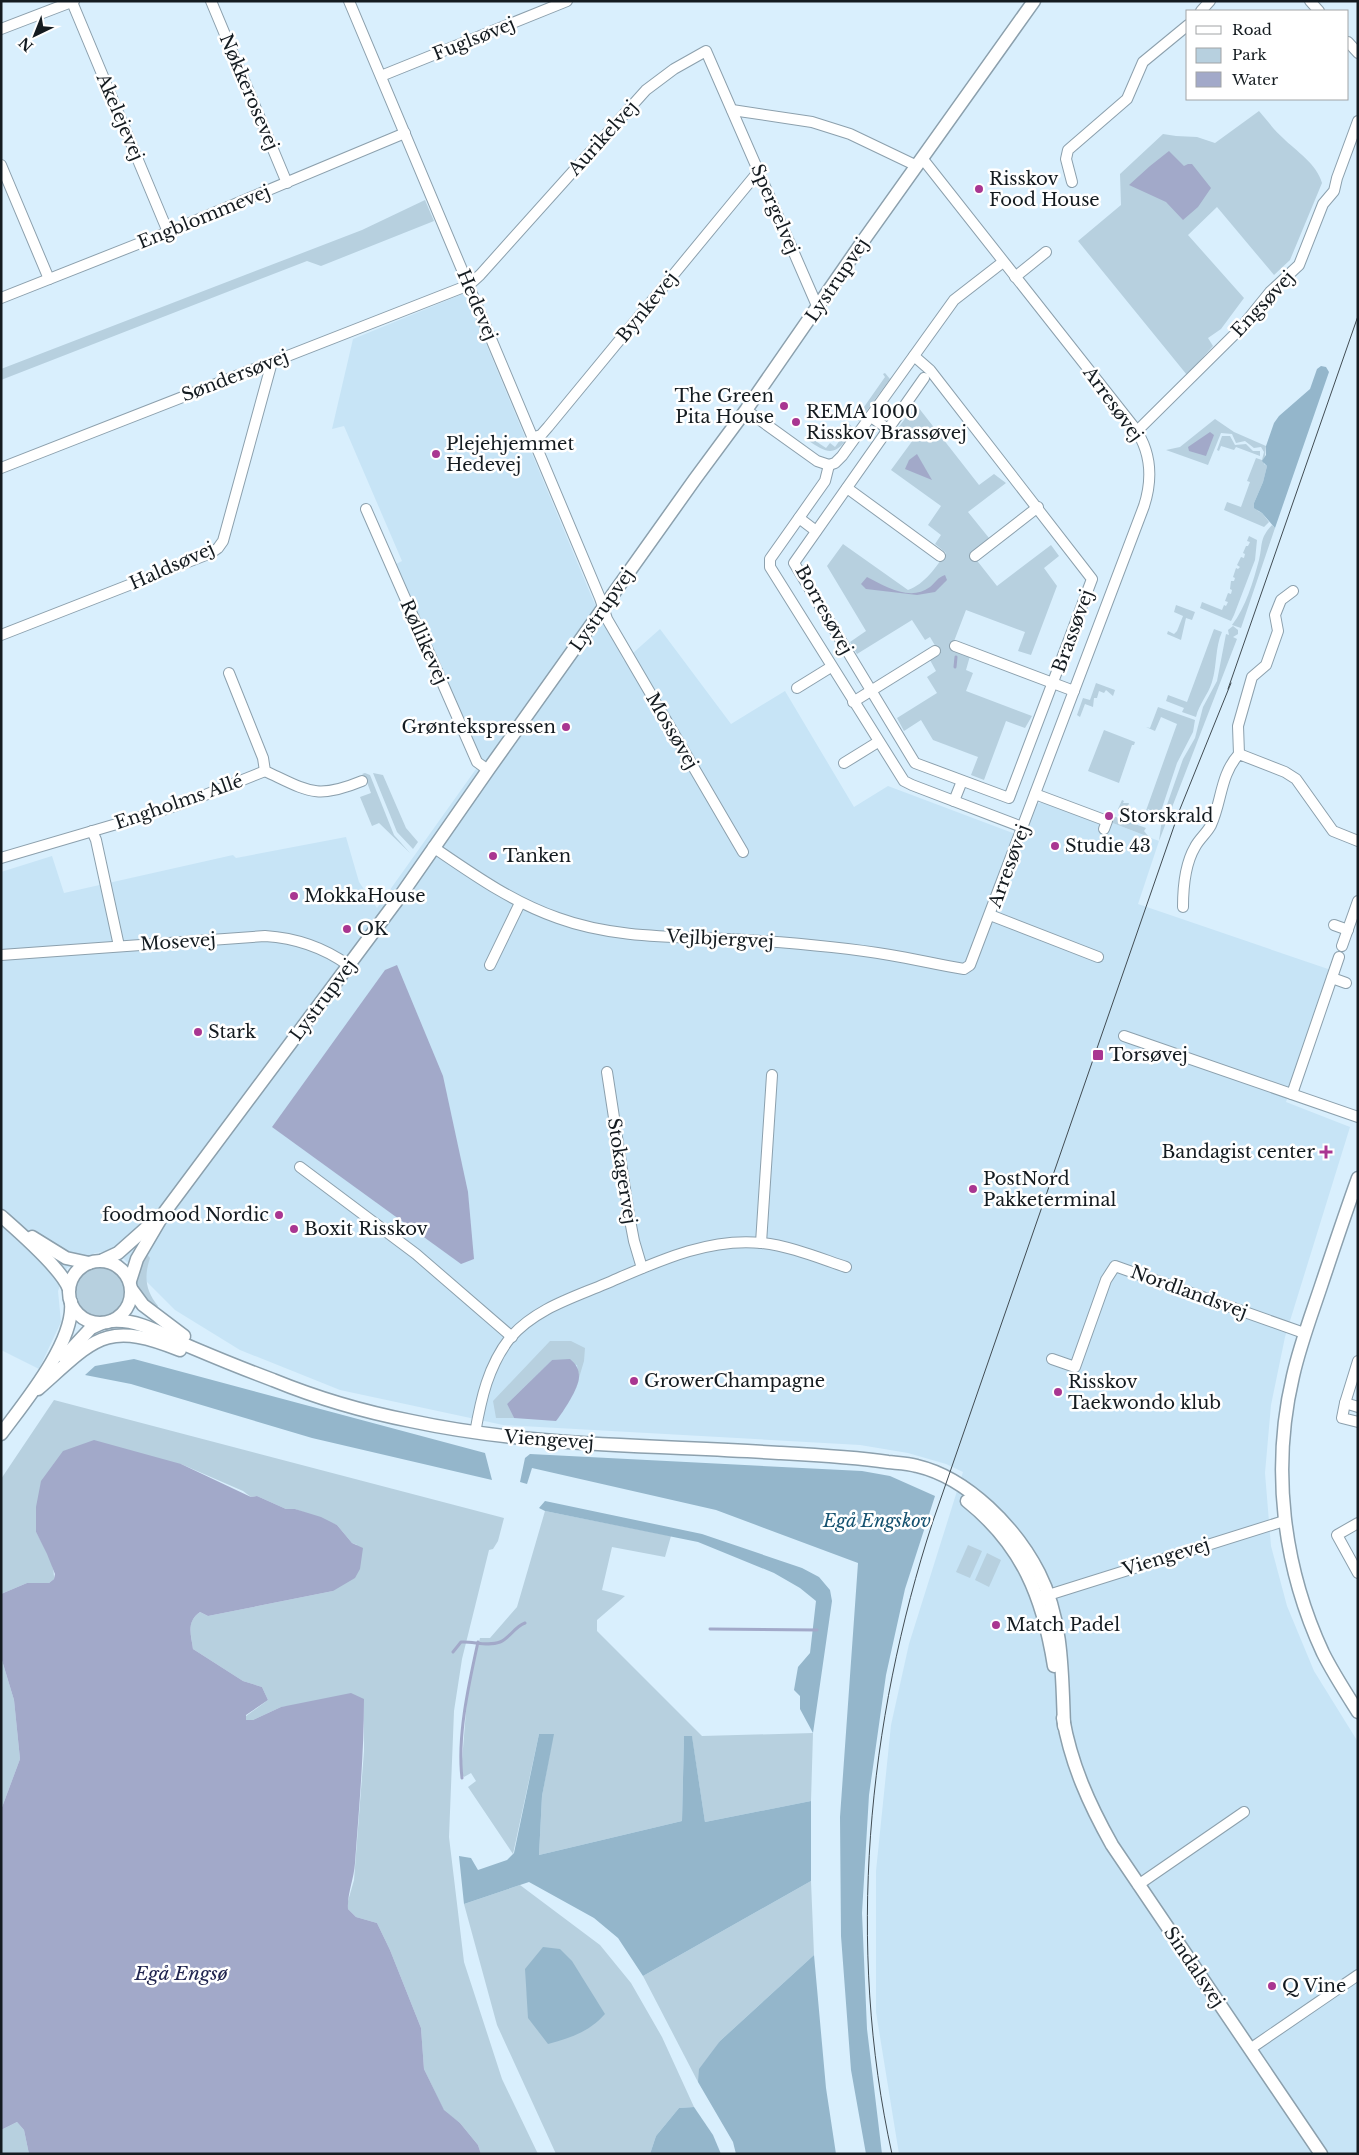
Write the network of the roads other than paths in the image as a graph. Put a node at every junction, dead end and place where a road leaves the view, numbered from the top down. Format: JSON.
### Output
{"nodes":[{"id":1,"x":211,"y":1,"type":"edge"},
{"id":2,"x":349,"y":1,"type":"edge"},
{"id":3,"x":567,"y":1,"type":"edge"},
{"id":4,"x":1034,"y":1,"type":"edge"},
{"id":5,"x":73,"y":2,"type":"edge"},
{"id":6,"x":1186,"y":27,"type":"edge"},
{"id":7,"x":1,"y":30,"type":"edge"},
{"id":8,"x":1349,"y":43,"type":"edge"},
{"id":9,"x":1358,"y":53,"type":"edge"},
{"id":10,"x":381,"y":76,"type":"junction"},
{"id":11,"x":732,"y":110,"type":"junction"},
{"id":12,"x":1358,"y":121,"type":"edge"},
{"id":13,"x":405,"y":133,"type":"junction"},
{"id":14,"x":920,"y":162,"type":"junction"},
{"id":15,"x":1,"y":165,"type":"edge"},
{"id":16,"x":758,"y":172,"type":"junction"},
{"id":17,"x":1072,"y":182,"type":"dead end"},
{"id":18,"x":287,"y":183,"type":"junction"},
{"id":19,"x":168,"y":232,"type":"junction"},
{"id":20,"x":1046,"y":252,"type":"dead end"},
{"id":21,"x":1003,"y":262,"type":"junction"},
{"id":22,"x":1015,"y":276,"type":"junction"},
{"id":23,"x":49,"y":279,"type":"junction"},
{"id":24,"x":469,"y":285,"type":"junction"},
{"id":25,"x":1,"y":298,"type":"edge"},
{"id":26,"x":818,"y":308,"type":"junction"},
{"id":27,"x":914,"y":356,"type":"junction"},
{"id":28,"x":272,"y":362,"type":"junction"},
{"id":29,"x":924,"y":378,"type":"dead end"},
{"id":30,"x":746,"y":410,"type":"junction"},
{"id":31,"x":870,"y":417,"type":"junction"},
{"id":32,"x":888,"y":429,"type":"junction"},
{"id":33,"x":1137,"y":431,"type":"junction"},
{"id":34,"x":532,"y":438,"type":"junction"},
{"id":35,"x":829,"y":465,"type":"junction"},
{"id":36,"x":1,"y":468,"type":"edge"},
{"id":37,"x":846,"y":488,"type":"junction"},
{"id":38,"x":1038,"y":507,"type":"junction"},
{"id":39,"x":366,"y":509,"type":"dead end"},
{"id":40,"x":799,"y":518,"type":"junction"},
{"id":41,"x":816,"y":531,"type":"junction"},
{"id":42,"x":940,"y":556,"type":"dead end"},
{"id":43,"x":975,"y":556,"type":"dead end"},
{"id":44,"x":1293,"y":591,"type":"dead end"},
{"id":45,"x":603,"y":609,"type":"junction"},
{"id":46,"x":1,"y":635,"type":"edge"},
{"id":47,"x":954,"y":646,"type":"dead end"},
{"id":48,"x":935,"y":651,"type":"dead end"},
{"id":49,"x":831,"y":667,"type":"junction"},
{"id":50,"x":229,"y":672,"type":"dead end"},
{"id":51,"x":1053,"y":683,"type":"junction"},
{"id":52,"x":797,"y":688,"type":"dead end"},
{"id":53,"x":871,"y":690,"type":"junction"},
{"id":54,"x":1074,"y":691,"type":"junction"},
{"id":55,"x":853,"y":702,"type":"junction"},
{"id":56,"x":878,"y":742,"type":"junction"},
{"id":57,"x":1239,"y":754,"type":"junction"},
{"id":58,"x":844,"y":764,"type":"dead end"},
{"id":59,"x":488,"y":770,"type":"junction"},
{"id":60,"x":265,"y":771,"type":"junction"},
{"id":61,"x":362,"y":781,"type":"dead end"},
{"id":62,"x":962,"y":781,"type":"junction"},
{"id":63,"x":1035,"y":794,"type":"junction"},
{"id":64,"x":954,"y":802,"type":"junction"},
{"id":65,"x":1022,"y":827,"type":"junction"},
{"id":66,"x":1104,"y":829,"type":"dead end"},
{"id":67,"x":92,"y":831,"type":"junction"},
{"id":68,"x":1358,"y":842,"type":"edge"},
{"id":69,"x":433,"y":847,"type":"junction"},
{"id":70,"x":743,"y":852,"type":"dead end"},
{"id":71,"x":1,"y":858,"type":"edge"},
{"id":72,"x":1358,"y":901,"type":"edge"},
{"id":73,"x":520,"y":903,"type":"junction"},
{"id":74,"x":1183,"y":906,"type":"dead end"},
{"id":75,"x":990,"y":915,"type":"junction"},
{"id":76,"x":1334,"y":925,"type":"dead end"},
{"id":77,"x":1348,"y":930,"type":"junction"},
{"id":78,"x":118,"y":946,"type":"junction"},
{"id":79,"x":1342,"y":946,"type":"dead end"},
{"id":80,"x":1,"y":955,"type":"edge"},
{"id":81,"x":1098,"y":957,"type":"dead end"},
{"id":82,"x":1339,"y":958,"type":"dead end"},
{"id":83,"x":348,"y":965,"type":"junction"},
{"id":84,"x":490,"y":965,"type":"dead end"},
{"id":85,"x":1332,"y":978,"type":"junction"},
{"id":86,"x":1346,"y":983,"type":"dead end"},
{"id":87,"x":1124,"y":1036,"type":"dead end"},
{"id":88,"x":607,"y":1072,"type":"dead end"},
{"id":89,"x":772,"y":1075,"type":"dead end"},
{"id":90,"x":1292,"y":1094,"type":"junction"},
{"id":91,"x":1358,"y":1117,"type":"edge"},
{"id":92,"x":300,"y":1167,"type":"dead end"},
{"id":93,"x":1358,"y":1178,"type":"edge"},
{"id":94,"x":1355,"y":1194,"type":"edge"},
{"id":95,"x":164,"y":1213,"type":"junction"},
{"id":96,"x":6,"y":1220,"type":"edge"},
{"id":97,"x":762,"y":1243,"type":"junction"},
{"id":98,"x":103,"y":1260,"type":"junction"},
{"id":99,"x":89,"y":1262,"type":"junction"},
{"id":100,"x":846,"y":1267,"type":"dead end"},
{"id":101,"x":642,"y":1268,"type":"junction"},
{"id":102,"x":131,"y":1286,"type":"junction"},
{"id":103,"x":70,"y":1296,"type":"junction"},
{"id":104,"x":107,"y":1322,"type":"junction"},
{"id":105,"x":1304,"y":1333,"type":"junction"},
{"id":106,"x":512,"y":1337,"type":"junction"},
{"id":107,"x":220,"y":1358,"type":"junction"},
{"id":108,"x":1052,"y":1359,"type":"dead end"},
{"id":109,"x":1358,"y":1361,"type":"edge"},
{"id":110,"x":277,"y":1382,"type":"junction"},
{"id":111,"x":38,"y":1389,"type":"junction"},
{"id":112,"x":28,"y":1399,"type":"junction"},
{"id":113,"x":1344,"y":1403,"type":"junction"},
{"id":114,"x":1358,"y":1407,"type":"edge"},
{"id":115,"x":1358,"y":1422,"type":"edge"},
{"id":116,"x":1,"y":1434,"type":"edge"},
{"id":117,"x":475,"y":1434,"type":"junction"},
{"id":118,"x":1284,"y":1521,"type":"junction"},
{"id":119,"x":1358,"y":1523,"type":"edge"},
{"id":120,"x":1358,"y":1573,"type":"edge"},
{"id":121,"x":1043,"y":1596,"type":"junction"},
{"id":122,"x":1358,"y":1712,"type":"edge"},
{"id":123,"x":1244,"y":1812,"type":"dead end"},
{"id":124,"x":1138,"y":1884,"type":"junction"},
{"id":125,"x":1358,"y":1975,"type":"edge"},
{"id":126,"x":1250,"y":2049,"type":"junction"},
{"id":127,"x":1321,"y":2154,"type":"edge"}],
"edges":[{"from":1,"to":18,"type":"street","name":"Nøkkerosevej"},
{"from":2,"to":10,"type":"street","name":"Hedevej"},
{"from":3,"to":10,"type":"street","name":"Fuglsøvej"},
{"from":4,"to":14,"type":"street","name":"Lystrupvej"},
{"from":5,"to":7,"type":"street"},
{"from":5,"to":19,"type":"street","name":"Akelejevej"},
{"from":6,"to":17,"type":"street"},
{"from":8,"to":9,"type":"street"},
{"from":10,"to":13,"type":"street","name":"Hedevej"},
{"from":11,"to":14,"type":"street"},
{"from":11,"to":16,"type":"street","name":"Spergelvej"},
{"from":11,"to":24,"type":"street","name":"Aurikelvej"},
{"from":12,"to":33,"type":"street","name":"Engsøvej"},
{"from":13,"to":18,"type":"street","name":"Engblommevej"},
{"from":13,"to":24,"type":"street","name":"Hedevej"},
{"from":14,"to":21,"type":"street","name":"Arresøvej"},
{"from":14,"to":26,"type":"street","name":"Lystrupvej"},
{"from":15,"to":23,"type":"street"},
{"from":16,"to":26,"type":"street","name":"Spergelvej"},
{"from":16,"to":34,"type":"street","name":"Bynkevej"},
{"from":18,"to":19,"type":"street","name":"Engblommevej"},
{"from":19,"to":23,"type":"street","name":"Engblommevej"},
{"from":20,"to":22,"type":"street"},
{"from":21,"to":22,"type":"street","name":"Arresøvej"},
{"from":21,"to":27,"type":"street"},
{"from":22,"to":33,"type":"street","name":"Arresøvej"},
{"from":23,"to":25,"type":"street","name":"Engblommevej"},
{"from":24,"to":28,"type":"street","name":"Søndersøvej"},
{"from":24,"to":34,"type":"street","name":"Hedevej"},
{"from":26,"to":30,"type":"street","name":"Lystrupvej"},
{"from":27,"to":31,"type":"street"},
{"from":27,"to":38,"type":"street","name":"Brassøvej"},
{"from":28,"to":36,"type":"street","name":"Søndersøvej"},
{"from":28,"to":46,"type":"street","name":"Haldsøvej"},
{"from":29,"to":32,"type":"street"},
{"from":30,"to":35,"type":"street"},
{"from":30,"to":45,"type":"street","name":"Lystrupvej"},
{"from":31,"to":32,"type":"street"},
{"from":31,"to":35,"type":"street"},
{"from":32,"to":37,"type":"street"},
{"from":33,"to":54,"type":"street","name":"Arresøvej"},
{"from":34,"to":45,"type":"street","name":"Hedevej"},
{"from":35,"to":40,"type":"street","name":"Borresøvej"},
{"from":37,"to":41,"type":"street","name":"Borresøvej"},
{"from":37,"to":42,"type":"street"},
{"from":38,"to":43,"type":"street"},
{"from":38,"to":51,"type":"street","name":"Brassøvej"},
{"from":39,"to":59,"type":"street","name":"Røllikevej"},
{"from":40,"to":41,"type":"street"},
{"from":40,"to":49,"type":"street","name":"Borresøvej"},
{"from":41,"to":53,"type":"street","name":"Borresøvej"},
{"from":44,"to":57,"type":"street"},
{"from":45,"to":59,"type":"street","name":"Lystrupvej"},
{"from":45,"to":70,"type":"street","name":"Mossøvej"},
{"from":47,"to":51,"type":"street"},
{"from":48,"to":53,"type":"street"},
{"from":49,"to":52,"type":"street","name":"Borresøvej"},
{"from":49,"to":55,"type":"street","name":"Borresøvej"},
{"from":50,"to":60,"type":"street","name":"Engholms Allé"},
{"from":51,"to":54,"type":"street"},
{"from":51,"to":62,"type":"street","name":"Borresøvej"},
{"from":53,"to":55,"type":"street"},
{"from":53,"to":62,"type":"street","name":"Borresøvej"},
{"from":54,"to":63,"type":"street","name":"Arresøvej"},
{"from":55,"to":56,"type":"street","name":"Borresøvej"},
{"from":56,"to":58,"type":"street"},
{"from":56,"to":64,"type":"street","name":"Borresøvej"},
{"from":57,"to":68,"type":"street"},
{"from":57,"to":74,"type":"street"},
{"from":59,"to":69,"type":"street","name":"Lystrupvej"},
{"from":60,"to":61,"type":"street","name":"Engholms Allé"},
{"from":60,"to":67,"type":"street","name":"Engholms Allé"},
{"from":62,"to":64,"type":"street"},
{"from":63,"to":65,"type":"street","name":"Arresøvej"},
{"from":63,"to":66,"type":"street"},
{"from":64,"to":65,"type":"street","name":"Borresøvej"},
{"from":65,"to":75,"type":"street","name":"Arresøvej"},
{"from":67,"to":71,"type":"street","name":"Engholms Allé"},
{"from":67,"to":78,"type":"street","name":"Engholms Allé"},
{"from":69,"to":73,"type":"street","name":"Vejlbjergvej"},
{"from":69,"to":83,"type":"street","name":"Lystrupvej"},
{"from":72,"to":77,"type":"street"},
{"from":73,"to":75,"type":"street","name":"Vejlbjergvej"},
{"from":73,"to":84,"type":"street"},
{"from":75,"to":81,"type":"street","name":"Arresøvej"},
{"from":76,"to":77,"type":"street"},
{"from":77,"to":79,"type":"street"},
{"from":78,"to":80,"type":"street","name":"Mosevej"},
{"from":78,"to":83,"type":"street","name":"Mosevej"},
{"from":82,"to":85,"type":"street"},
{"from":83,"to":95,"type":"street","name":"Lystrupvej"},
{"from":85,"to":86,"type":"street"},
{"from":85,"to":90,"type":"street"},
{"from":87,"to":90,"type":"street"},
{"from":88,"to":101,"type":"street","name":"Stokagervej"},
{"from":89,"to":97,"type":"street"},
{"from":90,"to":91,"type":"street"},
{"from":92,"to":106,"type":"street"},
{"from":93,"to":94,"type":"street"},
{"from":94,"to":105,"type":"street"},
{"from":95,"to":98,"type":"street","name":"Lystrupvej"},
{"from":95,"to":102,"type":"street","name":"Lystrupvej"},
{"from":96,"to":99,"type":"street"},
{"from":96,"to":103,"type":"street"},
{"from":97,"to":100,"type":"street"},
{"from":97,"to":101,"type":"street"},
{"from":98,"to":99,"type":"street"},
{"from":98,"to":102,"type":"street"},
{"from":99,"to":103,"type":"street"},
{"from":101,"to":106,"type":"street"},
{"from":102,"to":104,"type":"street"},
{"from":102,"to":107,"type":"street","name":"Viengevej"},
{"from":103,"to":104,"type":"street"},
{"from":103,"to":112,"type":"street"},
{"from":104,"to":107,"type":"street","name":"Viengevej"},
{"from":104,"to":111,"type":"street"},
{"from":105,"to":108,"type":"street","name":"Nordlandsvej"},
{"from":105,"to":118,"type":"street"},
{"from":106,"to":117,"type":"street"},
{"from":107,"to":110,"type":"street","name":"Viengevej"},
{"from":109,"to":113,"type":"street"},
{"from":110,"to":111,"type":"street"},
{"from":110,"to":117,"type":"street","name":"Viengevej"},
{"from":111,"to":112,"type":"street"},
{"from":112,"to":116,"type":"street"},
{"from":113,"to":114,"type":"street"},
{"from":113,"to":115,"type":"street"},
{"from":117,"to":121,"type":"street","name":"Viengevej"},
{"from":118,"to":121,"type":"street","name":"Viengevej"},
{"from":118,"to":122,"type":"street"},
{"from":119,"to":120,"type":"street"},
{"from":121,"to":124,"type":"street","name":"Sindalsvej"},
{"from":123,"to":124,"type":"street"},
{"from":124,"to":126,"type":"street","name":"Sindalsvej"},
{"from":125,"to":126,"type":"street"},
{"from":126,"to":127,"type":"street","name":"Sindalsvej"}]}
